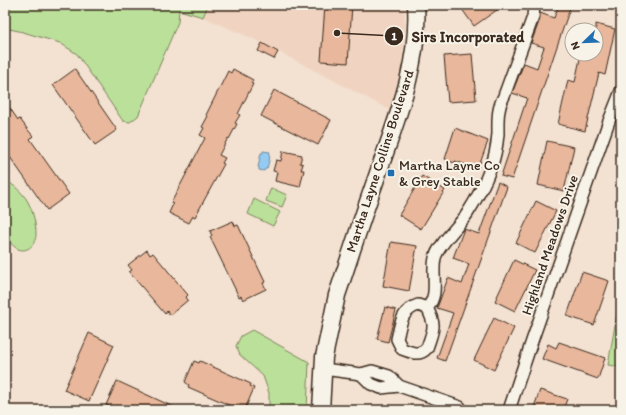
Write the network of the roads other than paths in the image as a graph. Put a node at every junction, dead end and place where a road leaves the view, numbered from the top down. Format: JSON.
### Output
{"nodes":[{"id":1,"x":416,"y":5,"type":"edge"},
{"id":2,"x":534,"y":5,"type":"edge"},
{"id":3,"x":621,"y":91,"type":"edge"},
{"id":4,"x":427,"y":308,"type":"dead end"},
{"id":5,"x":323,"y":369,"type":"junction"},
{"id":6,"x":460,"y":407,"type":"dead end"},
{"id":7,"x":320,"y":410,"type":"edge"},
{"id":8,"x":509,"y":410,"type":"edge"}],
"edges":[{"from":1,"to":5,"type":"main road","name":"Martha Layne Collins Boulevard"},
{"from":2,"to":4,"type":"street"},
{"from":3,"to":8,"type":"street","name":"Highland Meadows Drive"},
{"from":5,"to":6,"type":"street"},
{"from":5,"to":7,"type":"main road","name":"Martha Layne Collins Boulevard"}]}
